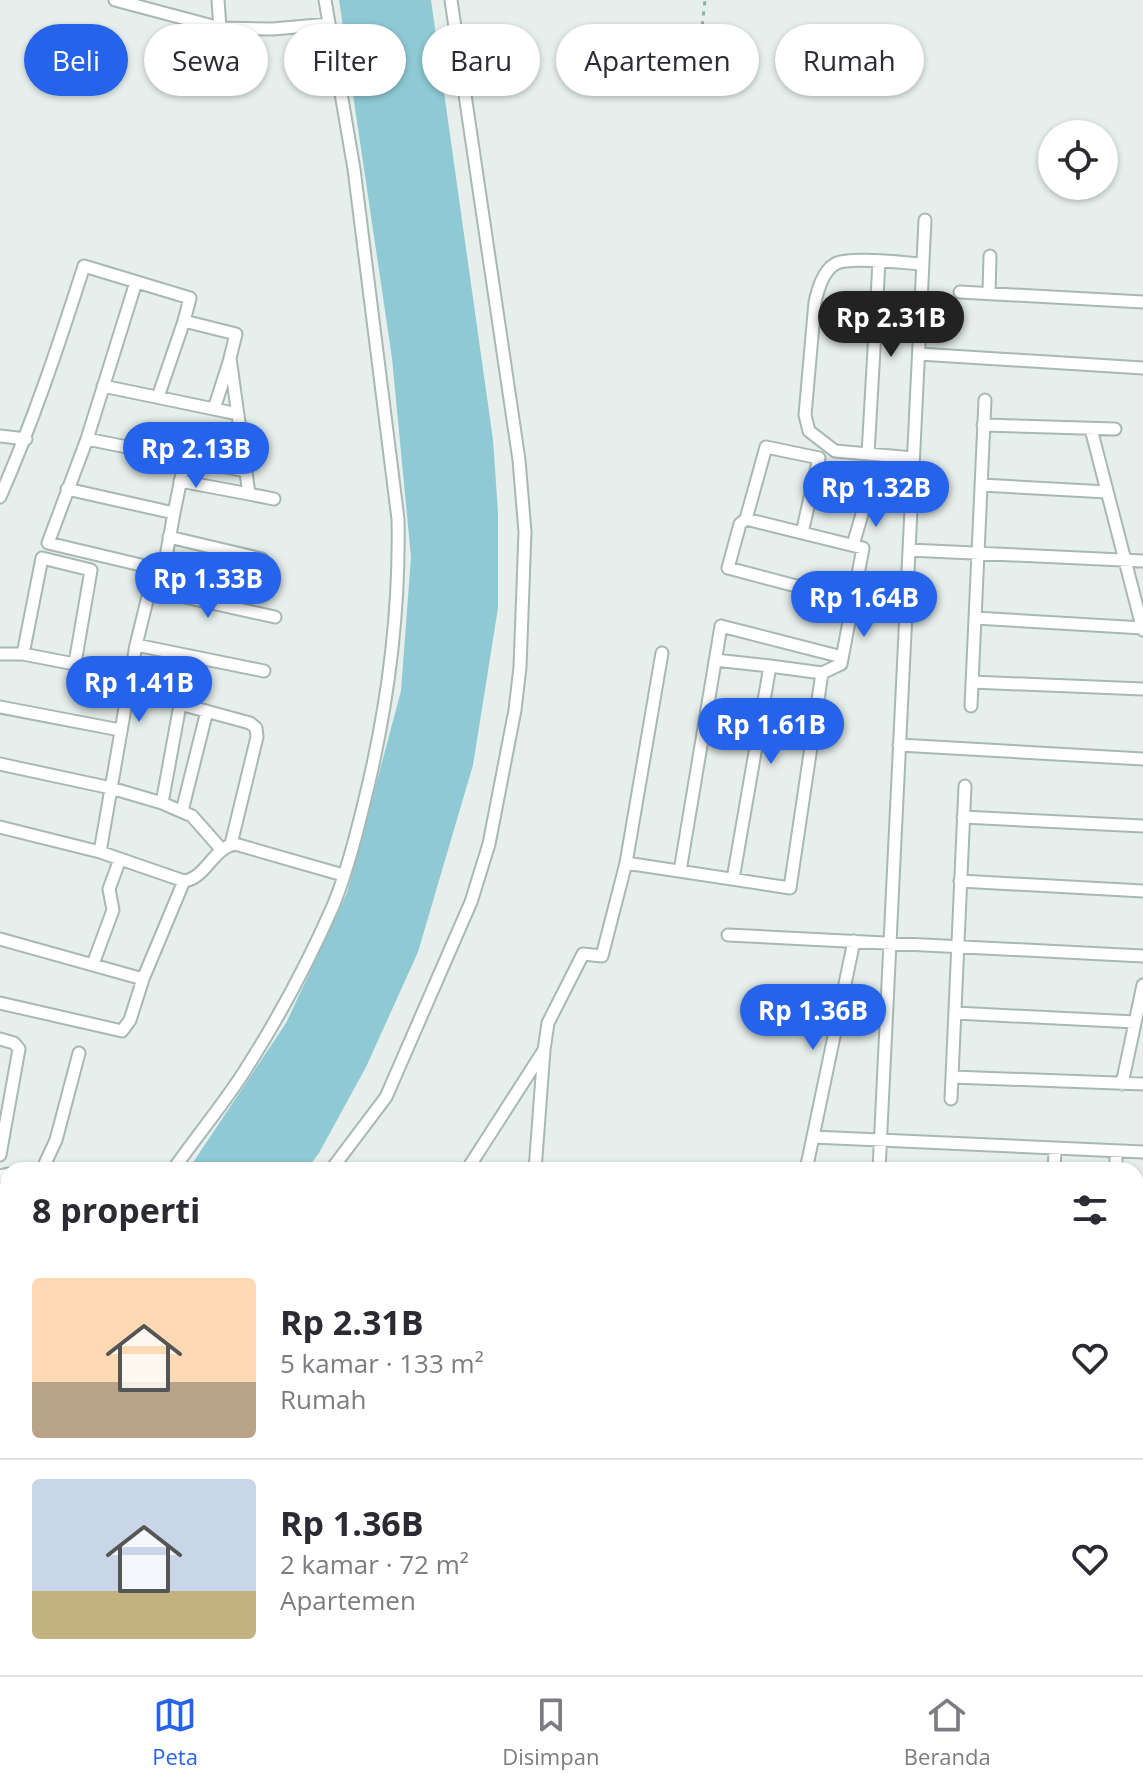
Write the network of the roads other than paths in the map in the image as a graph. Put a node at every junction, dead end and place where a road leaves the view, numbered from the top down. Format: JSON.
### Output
{"nodes":[{"id":1,"x":115,"y":0,"type":"edge"},
{"id":2,"x":218,"y":0,"type":"edge"},
{"id":3,"x":325,"y":0,"type":"edge"},
{"id":4,"x":451,"y":0,"type":"edge"},
{"id":5,"x":205,"y":24,"type":"edge"},
{"id":6,"x":220,"y":24,"type":"edge"},
{"id":7,"x":329,"y":24,"type":"edge"},
{"id":8,"x":341,"y":96,"type":"edge"},
{"id":9,"x":925,"y":220,"type":"dead end"},
{"id":10,"x":990,"y":256,"type":"dead end"},
{"id":11,"x":879,"y":262,"type":"junction"},
{"id":12,"x":923,"y":264,"type":"junction"},
{"id":13,"x":136,"y":282,"type":"junction"},
{"id":14,"x":960,"y":292,"type":"dead end"},
{"id":15,"x":989,"y":293,"type":"junction"},
{"id":16,"x":1143,"y":302,"type":"edge"},
{"id":17,"x":184,"y":321,"type":"junction"},
{"id":18,"x":919,"y":354,"type":"junction"},
{"id":19,"x":230,"y":358,"type":"junction"},
{"id":20,"x":1143,"y":368,"type":"edge"},
{"id":21,"x":103,"y":386,"type":"junction"},
{"id":22,"x":158,"y":397,"type":"junction"},
{"id":23,"x":985,"y":400,"type":"dead end"},
{"id":24,"x":214,"y":409,"type":"junction"},
{"id":25,"x":238,"y":414,"type":"junction"},
{"id":26,"x":983,"y":425,"type":"junction"},
{"id":27,"x":1091,"y":429,"type":"junction"},
{"id":28,"x":1115,"y":429,"type":"dead end"},
{"id":29,"x":0,"y":436,"type":"edge"},
{"id":30,"x":26,"y":439,"type":"junction"},
{"id":31,"x":87,"y":439,"type":"junction"},
{"id":32,"x":868,"y":454,"type":"junction"},
{"id":33,"x":913,"y":458,"type":"junction"},
{"id":34,"x":185,"y":459,"type":"junction"},
{"id":35,"x":246,"y":471,"type":"junction"},
{"id":36,"x":180,"y":481,"type":"junction"},
{"id":37,"x":981,"y":485,"type":"junction"},
{"id":38,"x":67,"y":489,"type":"junction"},
{"id":39,"x":1107,"y":492,"type":"junction"},
{"id":40,"x":1,"y":494,"type":"edge"},
{"id":41,"x":249,"y":494,"type":"junction"},
{"id":42,"x":274,"y":499,"type":"dead end"},
{"id":43,"x":865,"y":504,"type":"dead end"},
{"id":44,"x":174,"y":513,"type":"junction"},
{"id":45,"x":746,"y":519,"type":"junction"},
{"id":46,"x":802,"y":533,"type":"junction"},
{"id":47,"x":169,"y":537,"type":"junction"},
{"id":48,"x":48,"y":543,"type":"junction"},
{"id":49,"x":853,"y":545,"type":"junction"},
{"id":50,"x":909,"y":550,"type":"junction"},
{"id":51,"x":978,"y":554,"type":"junction"},
{"id":52,"x":42,"y":558,"type":"junction"},
{"id":53,"x":262,"y":559,"type":"dead end"},
{"id":54,"x":1125,"y":561,"type":"junction"},
{"id":55,"x":1143,"y":561,"type":"edge"},
{"id":56,"x":153,"y":576,"type":"junction"},
{"id":57,"x":149,"y":589,"type":"junction"},
{"id":58,"x":853,"y":601,"type":"junction"},
{"id":59,"x":275,"y":617,"type":"dead end"},
{"id":60,"x":975,"y":618,"type":"junction"},
{"id":61,"x":1143,"y":629,"type":"edge"},
{"id":62,"x":136,"y":645,"type":"junction"},
{"id":63,"x":662,"y":653,"type":"dead end"},
{"id":64,"x":0,"y":654,"type":"edge"},
{"id":65,"x":23,"y":654,"type":"junction"},
{"id":66,"x":189,"y":656,"type":"junction"},
{"id":67,"x":842,"y":657,"type":"junction"},
{"id":68,"x":715,"y":660,"type":"junction"},
{"id":69,"x":75,"y":663,"type":"junction"},
{"id":70,"x":770,"y":666,"type":"junction"},
{"id":71,"x":264,"y":671,"type":"dead end"},
{"id":72,"x":822,"y":673,"type":"junction"},
{"id":73,"x":131,"y":675,"type":"junction"},
{"id":74,"x":972,"y":682,"type":"junction"},
{"id":75,"x":1143,"y":689,"type":"edge"},
{"id":76,"x":180,"y":704,"type":"junction"},
{"id":77,"x":971,"y":706,"type":"dead end"},
{"id":78,"x":0,"y":707,"type":"edge"},
{"id":79,"x":207,"y":711,"type":"junction"},
{"id":80,"x":120,"y":730,"type":"junction"},
{"id":81,"x":899,"y":745,"type":"junction"},
{"id":82,"x":1143,"y":759,"type":"edge"},
{"id":83,"x":0,"y":764,"type":"edge"},
{"id":84,"x":965,"y":786,"type":"dead end"},
{"id":85,"x":111,"y":788,"type":"junction"},
{"id":86,"x":162,"y":803,"type":"junction"},
{"id":87,"x":182,"y":811,"type":"junction"},
{"id":88,"x":963,"y":817,"type":"junction"},
{"id":89,"x":1143,"y":826,"type":"edge"},
{"id":90,"x":0,"y":827,"type":"edge"},
{"id":91,"x":226,"y":847,"type":"junction"},
{"id":92,"x":100,"y":852,"type":"junction"},
{"id":93,"x":120,"y":859,"type":"junction"},
{"id":94,"x":626,"y":863,"type":"junction"},
{"id":95,"x":680,"y":871,"type":"junction"},
{"id":96,"x":343,"y":875,"type":"junction"},
{"id":97,"x":733,"y":879,"type":"junction"},
{"id":98,"x":184,"y":881,"type":"junction"},
{"id":99,"x":960,"y":881,"type":"junction"},
{"id":100,"x":1143,"y":891,"type":"edge"},
{"id":101,"x":728,"y":935,"type":"dead end"},
{"id":102,"x":0,"y":939,"type":"edge"},
{"id":103,"x":854,"y":941,"type":"junction"},
{"id":104,"x":890,"y":943,"type":"junction"},
{"id":105,"x":958,"y":946,"type":"junction"},
{"id":106,"x":1143,"y":956,"type":"edge"},
{"id":107,"x":93,"y":964,"type":"junction"},
{"id":108,"x":143,"y":979,"type":"junction"},
{"id":109,"x":1143,"y":985,"type":"edge"},
{"id":110,"x":0,"y":1003,"type":"edge"},
{"id":111,"x":955,"y":1013,"type":"junction"},
{"id":112,"x":1135,"y":1022,"type":"junction"},
{"id":113,"x":0,"y":1039,"type":"edge"},
{"id":114,"x":544,"y":1050,"type":"junction"},
{"id":115,"x":79,"y":1053,"type":"dead end"},
{"id":116,"x":952,"y":1077,"type":"junction"},
{"id":117,"x":1122,"y":1084,"type":"junction"},
{"id":118,"x":1143,"y":1084,"type":"edge"},
{"id":119,"x":951,"y":1099,"type":"dead end"},
{"id":120,"x":813,"y":1137,"type":"junction"},
{"id":121,"x":880,"y":1140,"type":"junction"},
{"id":122,"x":481,"y":1149,"type":"junction"},
{"id":123,"x":1055,"y":1150,"type":"junction"},
{"id":124,"x":1143,"y":1152,"type":"edge"},
{"id":125,"x":1116,"y":1153,"type":"junction"},
{"id":126,"x":0,"y":1155,"type":"edge"},
{"id":127,"x":46,"y":1162,"type":"edge"},
{"id":128,"x":179,"y":1162,"type":"edge"},
{"id":129,"x":337,"y":1162,"type":"edge"},
{"id":130,"x":472,"y":1162,"type":"edge"},
{"id":131,"x":480,"y":1162,"type":"edge"},
{"id":132,"x":536,"y":1162,"type":"edge"},
{"id":133,"x":808,"y":1162,"type":"edge"},
{"id":134,"x":879,"y":1162,"type":"edge"},
{"id":135,"x":1054,"y":1162,"type":"edge"},
{"id":136,"x":1116,"y":1162,"type":"edge"}],
"edges":[{"from":1,"to":5,"type":"street"},
{"from":2,"to":6,"type":"street"},
{"from":3,"to":7,"type":"street"},
{"from":4,"to":129,"type":"street"},
{"from":8,"to":96,"type":"street"},
{"from":9,"to":12,"type":"street"},
{"from":10,"to":15,"type":"street"},
{"from":11,"to":12,"type":"street"},
{"from":11,"to":32,"type":"street"},
{"from":11,"to":32,"type":"street"},
{"from":12,"to":18,"type":"street"},
{"from":13,"to":17,"type":"street"},
{"from":13,"to":21,"type":"street"},
{"from":13,"to":30,"type":"street"},
{"from":14,"to":15,"type":"street"},
{"from":15,"to":16,"type":"street"},
{"from":17,"to":19,"type":"street"},
{"from":17,"to":22,"type":"street"},
{"from":18,"to":20,"type":"street"},
{"from":18,"to":33,"type":"street"},
{"from":19,"to":24,"type":"street"},
{"from":19,"to":25,"type":"street"},
{"from":21,"to":22,"type":"street"},
{"from":21,"to":31,"type":"street"},
{"from":22,"to":24,"type":"street"},
{"from":23,"to":26,"type":"street"},
{"from":24,"to":25,"type":"street"},
{"from":25,"to":35,"type":"street"},
{"from":26,"to":27,"type":"street"},
{"from":26,"to":37,"type":"street"},
{"from":27,"to":28,"type":"street"},
{"from":27,"to":39,"type":"street"},
{"from":29,"to":30,"type":"street"},
{"from":30,"to":40,"type":"street"},
{"from":31,"to":34,"type":"street"},
{"from":31,"to":38,"type":"street"},
{"from":32,"to":33,"type":"street"},
{"from":33,"to":50,"type":"street"},
{"from":34,"to":35,"type":"street"},
{"from":34,"to":36,"type":"street"},
{"from":35,"to":41,"type":"street"},
{"from":36,"to":41,"type":"street"},
{"from":36,"to":44,"type":"street"},
{"from":37,"to":39,"type":"street"},
{"from":37,"to":51,"type":"street"},
{"from":38,"to":44,"type":"street"},
{"from":38,"to":48,"type":"street"},
{"from":39,"to":54,"type":"street"},
{"from":41,"to":42,"type":"street"},
{"from":43,"to":49,"type":"street"},
{"from":44,"to":47,"type":"street"},
{"from":45,"to":46,"type":"street"},
{"from":45,"to":46,"type":"street"},
{"from":45,"to":58,"type":"street"},
{"from":46,"to":49,"type":"street"},
{"from":47,"to":53,"type":"street"},
{"from":47,"to":56,"type":"street"},
{"from":48,"to":52,"type":"street"},
{"from":48,"to":56,"type":"street"},
{"from":49,"to":58,"type":"street"},
{"from":50,"to":51,"type":"street"},
{"from":50,"to":81,"type":"street"},
{"from":51,"to":54,"type":"street"},
{"from":51,"to":60,"type":"street"},
{"from":52,"to":65,"type":"street"},
{"from":52,"to":69,"type":"street"},
{"from":54,"to":55,"type":"street"},
{"from":54,"to":61,"type":"street"},
{"from":56,"to":57,"type":"street"},
{"from":57,"to":59,"type":"street"},
{"from":57,"to":62,"type":"street"},
{"from":58,"to":67,"type":"street"},
{"from":60,"to":61,"type":"street"},
{"from":60,"to":74,"type":"street"},
{"from":62,"to":66,"type":"street"},
{"from":62,"to":73,"type":"street"},
{"from":63,"to":94,"type":"street"},
{"from":64,"to":65,"type":"street"},
{"from":65,"to":69,"type":"street"},
{"from":66,"to":71,"type":"street"},
{"from":66,"to":76,"type":"street"},
{"from":67,"to":68,"type":"street"},
{"from":67,"to":72,"type":"street"},
{"from":68,"to":70,"type":"street"},
{"from":68,"to":95,"type":"street"},
{"from":69,"to":73,"type":"street"},
{"from":70,"to":72,"type":"street"},
{"from":70,"to":97,"type":"street"},
{"from":72,"to":97,"type":"street"},
{"from":73,"to":80,"type":"street"},
{"from":74,"to":75,"type":"street"},
{"from":74,"to":77,"type":"street"},
{"from":76,"to":79,"type":"street"},
{"from":76,"to":86,"type":"street"},
{"from":78,"to":80,"type":"street"},
{"from":79,"to":87,"type":"street"},
{"from":79,"to":91,"type":"street"},
{"from":80,"to":85,"type":"street"},
{"from":81,"to":82,"type":"street"},
{"from":81,"to":104,"type":"street"},
{"from":83,"to":85,"type":"street"},
{"from":84,"to":88,"type":"street"},
{"from":85,"to":86,"type":"street"},
{"from":85,"to":92,"type":"street"},
{"from":86,"to":87,"type":"street"},
{"from":87,"to":91,"type":"street"},
{"from":88,"to":89,"type":"street"},
{"from":88,"to":99,"type":"street"},
{"from":90,"to":92,"type":"street"},
{"from":91,"to":96,"type":"street"},
{"from":91,"to":98,"type":"street"},
{"from":92,"to":93,"type":"street"},
{"from":93,"to":98,"type":"street"},
{"from":93,"to":107,"type":"street"},
{"from":94,"to":95,"type":"street"},
{"from":94,"to":114,"type":"street"},
{"from":95,"to":97,"type":"street"},
{"from":96,"to":128,"type":"street"},
{"from":98,"to":108,"type":"street"},
{"from":99,"to":100,"type":"street"},
{"from":99,"to":105,"type":"street"},
{"from":101,"to":103,"type":"street"},
{"from":102,"to":107,"type":"street"},
{"from":103,"to":104,"type":"street"},
{"from":103,"to":120,"type":"street"},
{"from":104,"to":105,"type":"street"},
{"from":104,"to":121,"type":"street"},
{"from":105,"to":106,"type":"street"},
{"from":105,"to":111,"type":"street"},
{"from":107,"to":108,"type":"street"},
{"from":108,"to":110,"type":"street"},
{"from":109,"to":112,"type":"street"},
{"from":111,"to":112,"type":"street"},
{"from":111,"to":116,"type":"street"},
{"from":112,"to":117,"type":"street"},
{"from":113,"to":126,"type":"street"},
{"from":114,"to":122,"type":"street"},
{"from":114,"to":132,"type":"street"},
{"from":115,"to":127,"type":"street"},
{"from":116,"to":117,"type":"street"},
{"from":116,"to":119,"type":"street"},
{"from":117,"to":118,"type":"street"},
{"from":120,"to":121,"type":"street"},
{"from":120,"to":133,"type":"street"},
{"from":121,"to":123,"type":"street"},
{"from":121,"to":134,"type":"street"},
{"from":122,"to":130,"type":"street"},
{"from":122,"to":131,"type":"street"},
{"from":123,"to":125,"type":"street"},
{"from":123,"to":135,"type":"street"},
{"from":124,"to":125,"type":"street"},
{"from":125,"to":136,"type":"street"}]}
